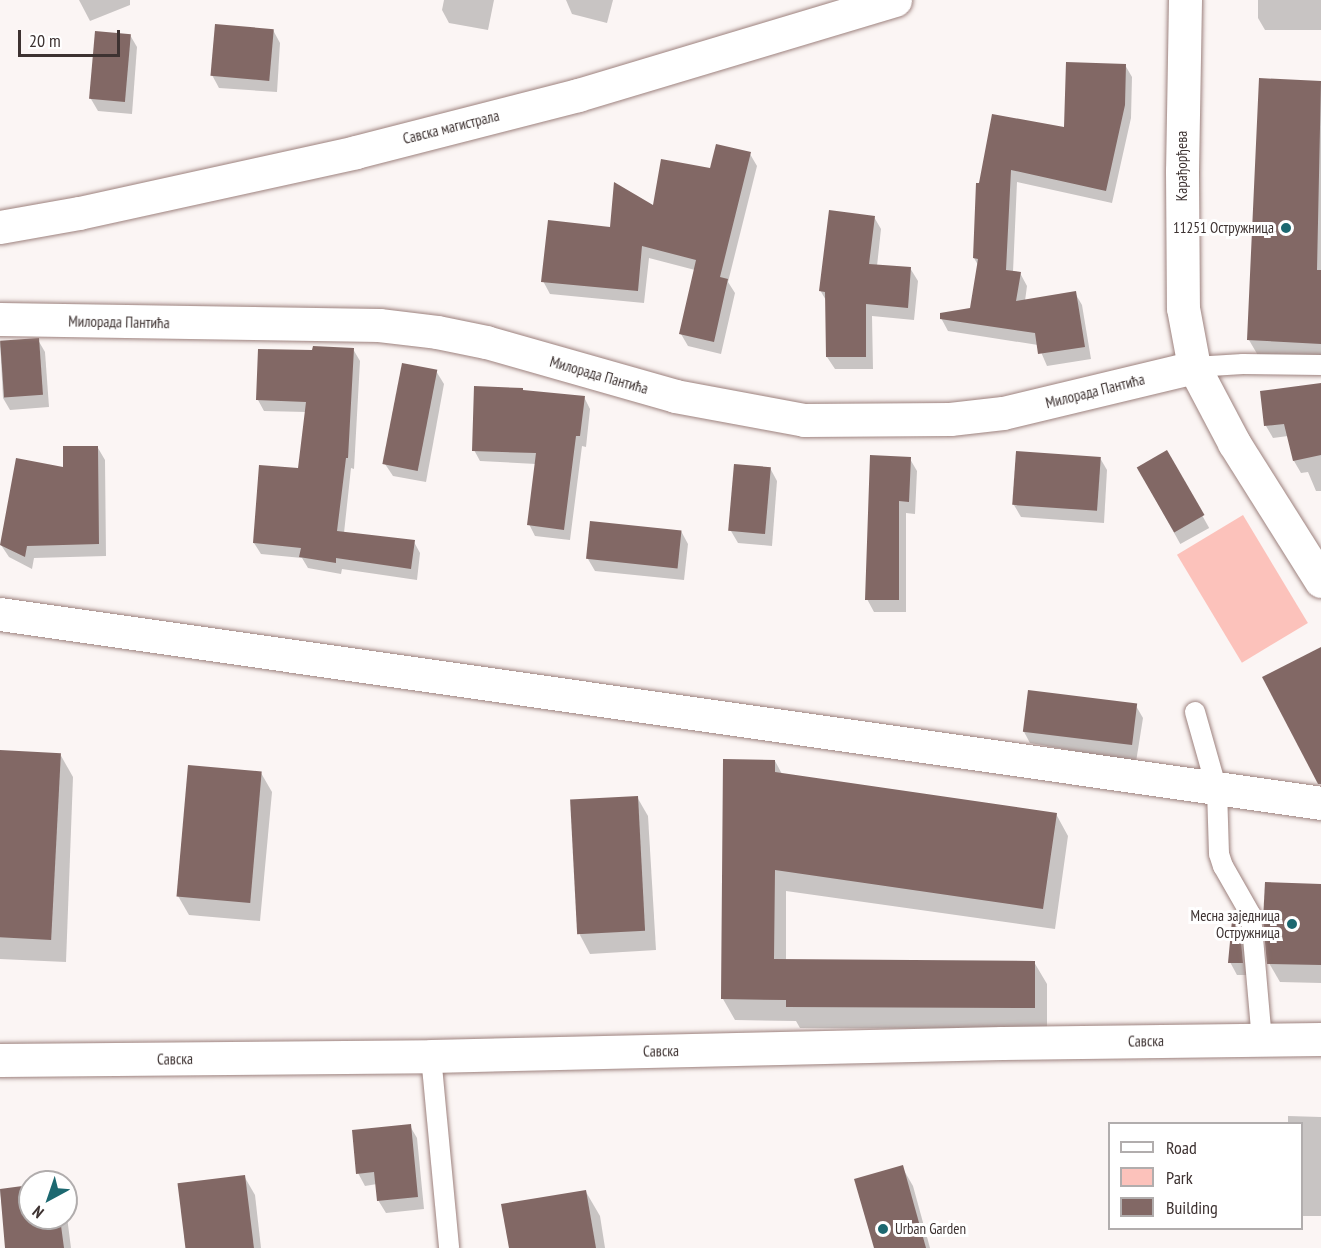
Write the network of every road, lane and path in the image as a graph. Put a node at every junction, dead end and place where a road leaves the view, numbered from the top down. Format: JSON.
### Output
{"nodes":[{"id":1,"x":895,"y":0,"type":"edge"},
{"id":2,"x":1185,"y":0,"type":"edge"},
{"id":3,"x":0,"y":227,"type":"edge"},
{"id":4,"x":0,"y":319,"type":"edge"},
{"id":5,"x":1321,"y":364,"type":"edge"},
{"id":6,"x":1194,"y":367,"type":"junction"},
{"id":7,"x":1321,"y":582,"type":"edge"},
{"id":8,"x":0,"y":614,"type":"edge"},
{"id":9,"x":1195,"y":712,"type":"dead end"},
{"id":10,"x":1217,"y":790,"type":"junction"},
{"id":11,"x":1321,"y":803,"type":"edge"},
{"id":12,"x":1321,"y":1039,"type":"edge"},
{"id":13,"x":1262,"y":1040,"type":"junction"},
{"id":14,"x":431,"y":1056,"type":"junction"},
{"id":15,"x":0,"y":1060,"type":"edge"},
{"id":16,"x":449,"y":1248,"type":"edge"}],
"edges":[{"from":1,"to":3,"type":"street","name":"Савска магистрала"},
{"from":2,"to":6,"type":"street","name":"Карађорђева"},
{"from":4,"to":6,"type":"street","name":"Милорада Пантића"},
{"from":5,"to":6,"type":"lane"},
{"from":6,"to":7,"type":"street","name":"Карађорђева"},
{"from":8,"to":10,"type":"street"},
{"from":9,"to":10,"type":"lane"},
{"from":10,"to":11,"type":"street"},
{"from":10,"to":13,"type":"lane"},
{"from":12,"to":13,"type":"street","name":"Савска"},
{"from":13,"to":14,"type":"street","name":"Савска"},
{"from":14,"to":15,"type":"street","name":"Савска"},
{"from":14,"to":16,"type":"lane"}]}
